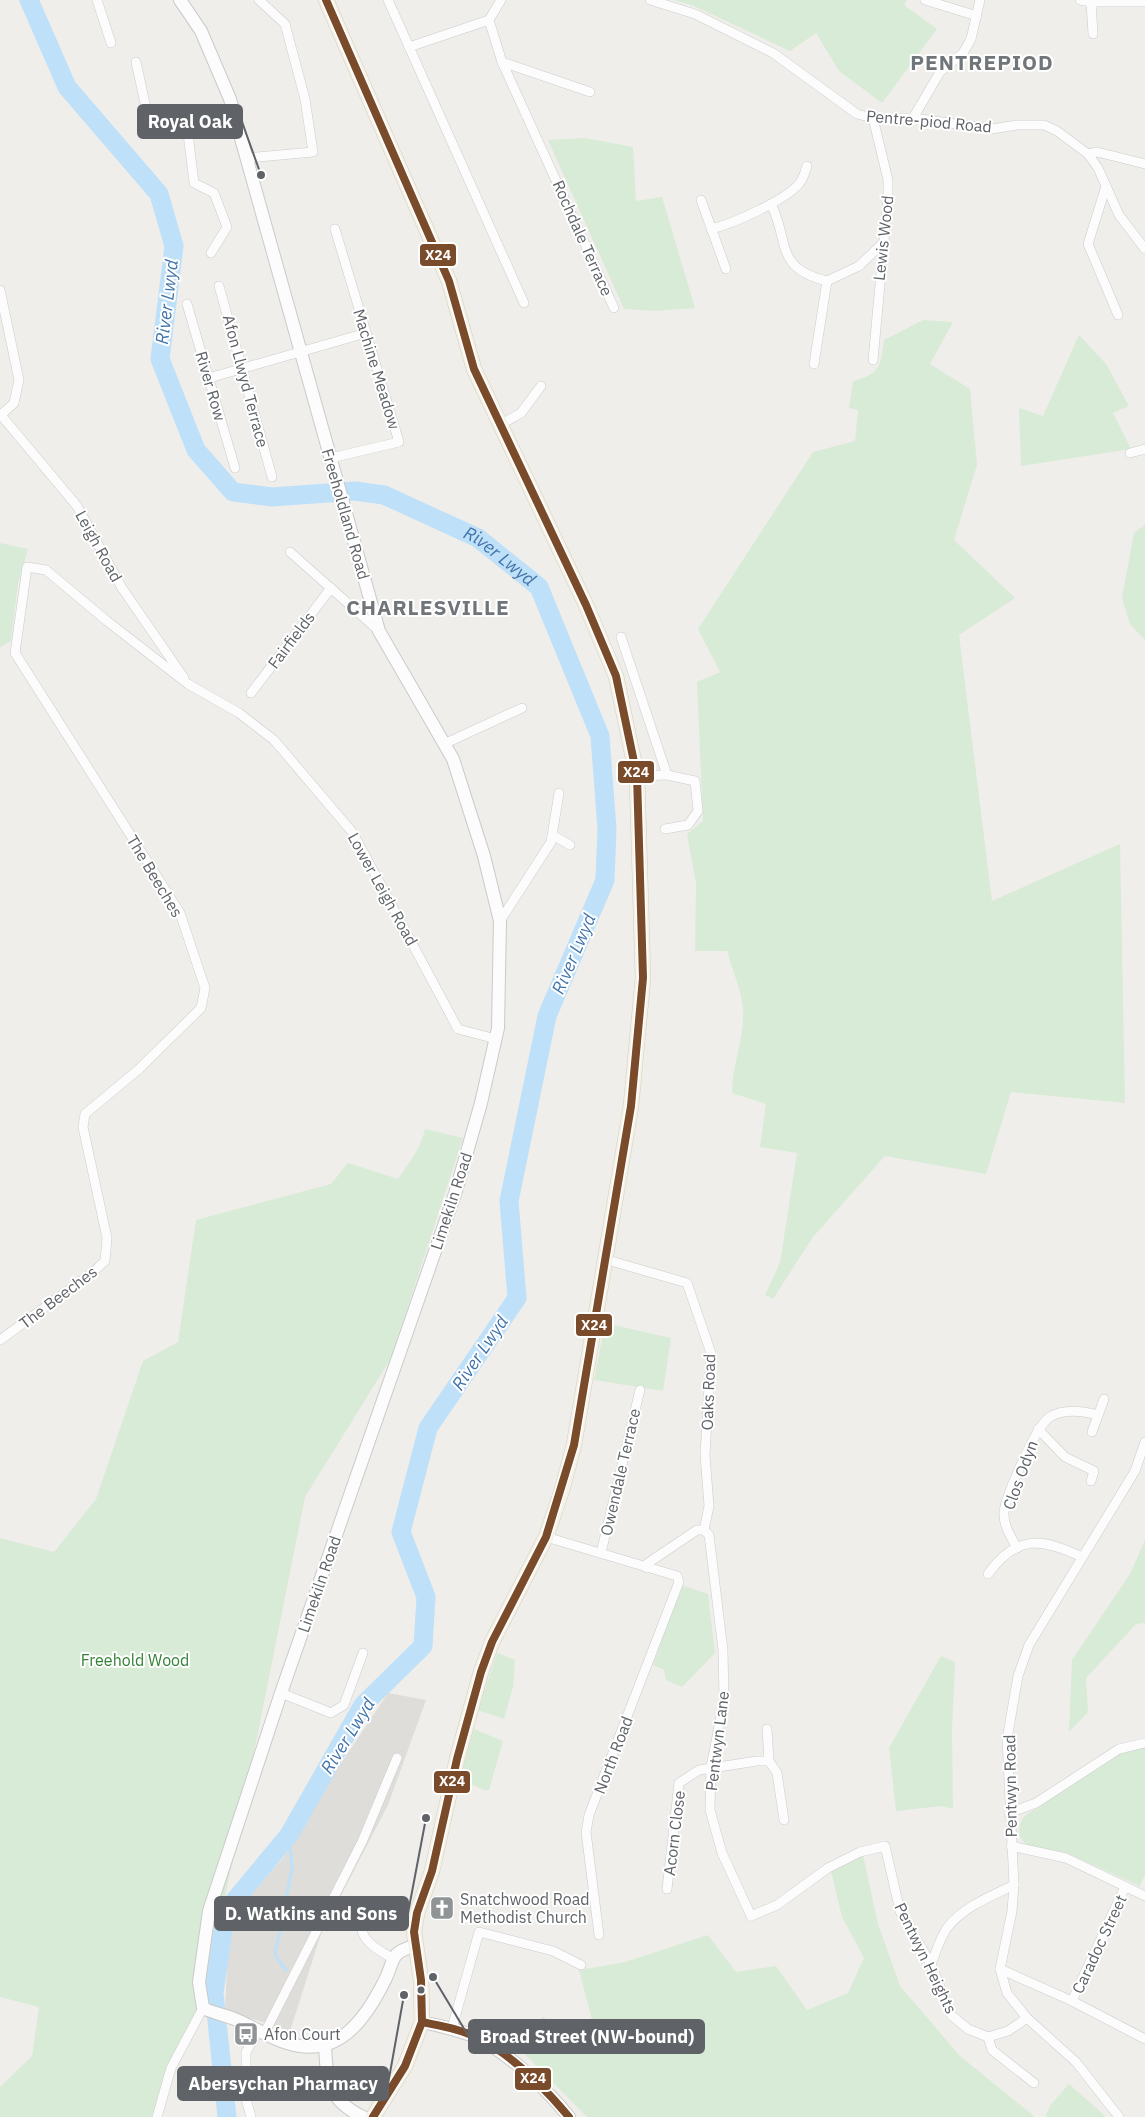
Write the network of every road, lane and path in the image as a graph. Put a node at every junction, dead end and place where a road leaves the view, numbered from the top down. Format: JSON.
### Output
{"nodes":[{"id":1,"x":98,"y":0,"type":"edge"},
{"id":2,"x":180,"y":0,"type":"edge"},
{"id":3,"x":259,"y":0,"type":"edge"},
{"id":4,"x":326,"y":0,"type":"edge"},
{"id":5,"x":388,"y":0,"type":"edge"},
{"id":6,"x":501,"y":0,"type":"edge"},
{"id":7,"x":650,"y":0,"type":"edge"},
{"id":8,"x":925,"y":0,"type":"edge"},
{"id":9,"x":980,"y":0,"type":"edge"},
{"id":10,"x":1080,"y":0,"type":"edge"},
{"id":11,"x":1091,"y":1,"type":"edge"},
{"id":12,"x":1145,"y":2,"type":"edge"},
{"id":13,"x":977,"y":16,"type":"junction"},
{"id":14,"x":489,"y":20,"type":"junction"},
{"id":15,"x":1093,"y":34,"type":"dead end"},
{"id":16,"x":111,"y":43,"type":"dead end"},
{"id":17,"x":409,"y":47,"type":"junction"},
{"id":18,"x":136,"y":62,"type":"dead end"},
{"id":19,"x":502,"y":62,"type":"junction"},
{"id":20,"x":590,"y":92,"type":"dead end"},
{"id":21,"x":873,"y":118,"type":"junction"},
{"id":22,"x":913,"y":118,"type":"junction"},
{"id":23,"x":237,"y":123,"type":"junction"},
{"id":24,"x":188,"y":134,"type":"junction"},
{"id":25,"x":1084,"y":151,"type":"junction"},
{"id":26,"x":247,"y":158,"type":"junction"},
{"id":27,"x":1145,"y":164,"type":"edge"},
{"id":28,"x":807,"y":166,"type":"dead end"},
{"id":29,"x":1106,"y":186,"type":"junction"},
{"id":30,"x":701,"y":200,"type":"dead end"},
{"id":31,"x":771,"y":204,"type":"junction"},
{"id":32,"x":711,"y":228,"type":"junction"},
{"id":33,"x":335,"y":229,"type":"dead end"},
{"id":34,"x":882,"y":244,"type":"junction"},
{"id":35,"x":1145,"y":250,"type":"edge"},
{"id":36,"x":211,"y":253,"type":"dead end"},
{"id":37,"x":726,"y":269,"type":"dead end"},
{"id":38,"x":827,"y":281,"type":"junction"},
{"id":39,"x":220,"y":286,"type":"dead end"},
{"id":40,"x":0,"y":290,"type":"edge"},
{"id":41,"x":524,"y":303,"type":"dead end"},
{"id":42,"x":187,"y":304,"type":"dead end"},
{"id":43,"x":614,"y":308,"type":"dead end"},
{"id":44,"x":1118,"y":314,"type":"dead end"},
{"id":45,"x":366,"y":333,"type":"junction"},
{"id":46,"x":301,"y":351,"type":"junction"},
{"id":47,"x":873,"y":360,"type":"dead end"},
{"id":48,"x":814,"y":364,"type":"dead end"},
{"id":49,"x":243,"y":368,"type":"junction"},
{"id":50,"x":209,"y":378,"type":"junction"},
{"id":51,"x":542,"y":386,"type":"dead end"},
{"id":52,"x":0,"y":415,"type":"edge"},
{"id":53,"x":500,"y":425,"type":"junction"},
{"id":54,"x":1145,"y":449,"type":"edge"},
{"id":55,"x":1130,"y":453,"type":"dead end"},
{"id":56,"x":331,"y":458,"type":"junction"},
{"id":57,"x":235,"y":468,"type":"dead end"},
{"id":58,"x":272,"y":477,"type":"dead end"},
{"id":59,"x":290,"y":552,"type":"dead end"},
{"id":60,"x":331,"y":588,"type":"junction"},
{"id":61,"x":379,"y":631,"type":"junction"},
{"id":62,"x":621,"y":637,"type":"dead end"},
{"id":63,"x":188,"y":684,"type":"junction"},
{"id":64,"x":251,"y":693,"type":"dead end"},
{"id":65,"x":522,"y":708,"type":"dead end"},
{"id":66,"x":444,"y":744,"type":"junction"},
{"id":67,"x":667,"y":775,"type":"junction"},
{"id":68,"x":637,"y":776,"type":"junction"},
{"id":69,"x":559,"y":793,"type":"dead end"},
{"id":70,"x":665,"y":829,"type":"dead end"},
{"id":71,"x":552,"y":835,"type":"junction"},
{"id":72,"x":570,"y":845,"type":"dead end"},
{"id":73,"x":500,"y":922,"type":"junction"},
{"id":74,"x":496,"y":1039,"type":"junction"},
{"id":75,"x":604,"y":1259,"type":"junction"},
{"id":76,"x":0,"y":1340,"type":"edge"},
{"id":77,"x":640,"y":1390,"type":"dead end"},
{"id":78,"x":1104,"y":1399,"type":"dead end"},
{"id":79,"x":1098,"y":1415,"type":"junction"},
{"id":80,"x":1038,"y":1429,"type":"junction"},
{"id":81,"x":1092,"y":1432,"type":"dead end"},
{"id":82,"x":1145,"y":1442,"type":"edge"},
{"id":83,"x":1091,"y":1481,"type":"dead end"},
{"id":84,"x":704,"y":1530,"type":"junction"},
{"id":85,"x":546,"y":1537,"type":"junction"},
{"id":86,"x":1017,"y":1548,"type":"junction"},
{"id":87,"x":601,"y":1553,"type":"junction"},
{"id":88,"x":1082,"y":1558,"type":"junction"},
{"id":89,"x":647,"y":1568,"type":"junction"},
{"id":90,"x":988,"y":1574,"type":"dead end"},
{"id":91,"x":363,"y":1653,"type":"dead end"},
{"id":92,"x":281,"y":1693,"type":"junction"},
{"id":93,"x":767,"y":1729,"type":"dead end"},
{"id":94,"x":1145,"y":1743,"type":"edge"},
{"id":95,"x":397,"y":1758,"type":"dead end"},
{"id":96,"x":770,"y":1761,"type":"junction"},
{"id":97,"x":711,"y":1767,"type":"junction"},
{"id":98,"x":1009,"y":1813,"type":"junction"},
{"id":99,"x":784,"y":1820,"type":"dead end"},
{"id":100,"x":885,"y":1846,"type":"joint"},
{"id":101,"x":1011,"y":1846,"type":"junction"},
{"id":102,"x":1014,"y":1886,"type":"junction"},
{"id":103,"x":1125,"y":1887,"type":"junction"},
{"id":104,"x":667,"y":1889,"type":"dead end"},
{"id":105,"x":1145,"y":1896,"type":"edge"},
{"id":106,"x":357,"y":1902,"type":"dead end"},
{"id":107,"x":599,"y":1935,"type":"dead end"},
{"id":108,"x":414,"y":1946,"type":"junction"},
{"id":109,"x":392,"y":1958,"type":"junction"},
{"id":110,"x":931,"y":1964,"type":"junction"},
{"id":111,"x":581,"y":1965,"type":"dead end"},
{"id":112,"x":1000,"y":1968,"type":"junction"},
{"id":113,"x":1072,"y":2001,"type":"junction"},
{"id":114,"x":203,"y":2008,"type":"junction"},
{"id":115,"x":1027,"y":2018,"type":"junction"},
{"id":116,"x":422,"y":2022,"type":"junction"},
{"id":117,"x":452,"y":2028,"type":"junction"},
{"id":118,"x":261,"y":2033,"type":"junction"},
{"id":119,"x":988,"y":2038,"type":"junction"},
{"id":120,"x":1145,"y":2039,"type":"edge"},
{"id":121,"x":326,"y":2046,"type":"junction"},
{"id":122,"x":1034,"y":2083,"type":"dead end"},
{"id":123,"x":157,"y":2117,"type":"edge"},
{"id":124,"x":251,"y":2117,"type":"edge"},
{"id":125,"x":363,"y":2117,"type":"edge"},
{"id":126,"x":373,"y":2117,"type":"edge"},
{"id":127,"x":569,"y":2117,"type":"edge"},
{"id":128,"x":1119,"y":2117,"type":"edge"}],
"edges":[{"from":1,"to":16,"type":"street"},
{"from":2,"to":23,"type":"main road","name":"Freeholdland Road"},
{"from":3,"to":26,"type":"street"},
{"from":4,"to":53,"type":"main road"},
{"from":5,"to":17,"type":"street"},
{"from":6,"to":14,"type":"street"},
{"from":7,"to":21,"type":"street","name":"Pentre-piod Road"},
{"from":8,"to":13,"type":"street"},
{"from":9,"to":13,"type":"street"},
{"from":10,"to":11,"type":"street"},
{"from":11,"to":12,"type":"street"},
{"from":11,"to":15,"type":"street"},
{"from":13,"to":22,"type":"street"},
{"from":14,"to":17,"type":"street"},
{"from":14,"to":19,"type":"street","name":"Rochdale Terrace"},
{"from":17,"to":41,"type":"street"},
{"from":18,"to":24,"type":"street"},
{"from":19,"to":20,"type":"street"},
{"from":19,"to":43,"type":"street","name":"Rochdale Terrace"},
{"from":21,"to":22,"type":"street","name":"Pentre-piod Road"},
{"from":21,"to":34,"type":"street","name":"Lewis Wood"},
{"from":22,"to":25,"type":"street","name":"Pentre-piod Road"},
{"from":23,"to":24,"type":"street"},
{"from":23,"to":26,"type":"main road","name":"Freeholdland Road"},
{"from":24,"to":36,"type":"street"},
{"from":25,"to":27,"type":"street"},
{"from":25,"to":29,"type":"street","name":"Pentre-piod Road"},
{"from":26,"to":46,"type":"main road","name":"Freeholdland Road"},
{"from":28,"to":31,"type":"street"},
{"from":29,"to":35,"type":"street","name":"Pentre-piod Road"},
{"from":29,"to":44,"type":"street"},
{"from":30,"to":32,"type":"street"},
{"from":31,"to":32,"type":"street"},
{"from":31,"to":38,"type":"street"},
{"from":32,"to":37,"type":"street"},
{"from":33,"to":45,"type":"street","name":"Machine Meadow"},
{"from":34,"to":38,"type":"street"},
{"from":34,"to":47,"type":"street","name":"Lewis Wood"},
{"from":38,"to":48,"type":"street"},
{"from":39,"to":49,"type":"street","name":"Afon Llwyd Terrace"},
{"from":40,"to":52,"type":"street"},
{"from":42,"to":50,"type":"street","name":"River Row"},
{"from":45,"to":46,"type":"street"},
{"from":45,"to":56,"type":"street","name":"Machine Meadow"},
{"from":46,"to":49,"type":"street"},
{"from":46,"to":56,"type":"main road","name":"Freeholdland Road"},
{"from":49,"to":50,"type":"street"},
{"from":49,"to":58,"type":"street","name":"Afon Llwyd Terrace"},
{"from":50,"to":57,"type":"street","name":"River Row"},
{"from":51,"to":53,"type":"street"},
{"from":52,"to":63,"type":"street","name":"Leigh Road"},
{"from":53,"to":68,"type":"main road"},
{"from":54,"to":55,"type":"street"},
{"from":56,"to":61,"type":"main road","name":"Freeholdland Road"},
{"from":59,"to":60,"type":"street"},
{"from":60,"to":61,"type":"street"},
{"from":60,"to":64,"type":"street","name":"Fairfields"},
{"from":61,"to":66,"type":"main road","name":"Freeholdland Road"},
{"from":62,"to":67,"type":"street"},
{"from":63,"to":74,"type":"street","name":"Lower Leigh Road"},
{"from":63,"to":76,"type":"street","name":"The Beeches"},
{"from":65,"to":66,"type":"street"},
{"from":66,"to":73,"type":"main road","name":"Freeholdland Road"},
{"from":67,"to":68,"type":"street"},
{"from":67,"to":70,"type":"street"},
{"from":68,"to":75,"type":"main road"},
{"from":69,"to":71,"type":"street"},
{"from":71,"to":72,"type":"street"},
{"from":71,"to":73,"type":"street"},
{"from":73,"to":74,"type":"main road","name":"Freeholdland Road"},
{"from":74,"to":92,"type":"main road","name":"Limekiln Road"},
{"from":75,"to":84,"type":"street","name":"Oaks Road"},
{"from":75,"to":85,"type":"main road"},
{"from":77,"to":87,"type":"street","name":"Owendale Terrace"},
{"from":78,"to":79,"type":"street"},
{"from":79,"to":80,"type":"street","name":"Clos Odyn"},
{"from":79,"to":81,"type":"street"},
{"from":80,"to":83,"type":"street","name":"Clos Odyn"},
{"from":80,"to":86,"type":"street","name":"Clos Odyn"},
{"from":82,"to":88,"type":"street","name":"Pentwyn Road"},
{"from":84,"to":89,"type":"street"},
{"from":84,"to":97,"type":"street","name":"Pentwyn Lane"},
{"from":85,"to":87,"type":"street"},
{"from":85,"to":108,"type":"main road"},
{"from":86,"to":88,"type":"street"},
{"from":86,"to":90,"type":"street"},
{"from":87,"to":89,"type":"street"},
{"from":88,"to":98,"type":"street","name":"Pentwyn Road"},
{"from":89,"to":107,"type":"street","name":"North Road"},
{"from":91,"to":92,"type":"street"},
{"from":92,"to":114,"type":"main road","name":"Limekiln Road"},
{"from":93,"to":96,"type":"street"},
{"from":94,"to":98,"type":"street"},
{"from":95,"to":118,"type":"street"},
{"from":96,"to":97,"type":"street"},
{"from":96,"to":99,"type":"street"},
{"from":97,"to":100,"type":"street","name":"Pentwyn Lane"},
{"from":97,"to":104,"type":"street","name":"Acorn Close"},
{"from":98,"to":101,"type":"street","name":"Pentwyn Road"},
{"from":100,"to":110,"type":"street","name":"Pentwyn Heights"},
{"from":101,"to":102,"type":"street","name":"Pentwyn Road"},
{"from":101,"to":103,"type":"street"},
{"from":102,"to":110,"type":"street"},
{"from":102,"to":112,"type":"street","name":"Pentwyn Road"},
{"from":103,"to":105,"type":"street"},
{"from":103,"to":113,"type":"street","name":"Caradoc Street"},
{"from":106,"to":109,"type":"street"},
{"from":108,"to":109,"type":"main road"},
{"from":108,"to":116,"type":"main road"},
{"from":109,"to":121,"type":"main road"},
{"from":110,"to":119,"type":"street","name":"Pentwyn Heights"},
{"from":111,"to":117,"type":"street"},
{"from":112,"to":113,"type":"street"},
{"from":112,"to":115,"type":"street","name":"Pentwyn Road"},
{"from":113,"to":120,"type":"street"},
{"from":114,"to":118,"type":"main road"},
{"from":114,"to":123,"type":"street"},
{"from":115,"to":119,"type":"street"},
{"from":115,"to":128,"type":"street","name":"Pentwyn Road"},
{"from":116,"to":117,"type":"main road"},
{"from":116,"to":126,"type":"main road"},
{"from":117,"to":127,"type":"main road"},
{"from":118,"to":121,"type":"main road"},
{"from":118,"to":124,"type":"street"},
{"from":119,"to":122,"type":"street"},
{"from":121,"to":125,"type":"main road"}]}
